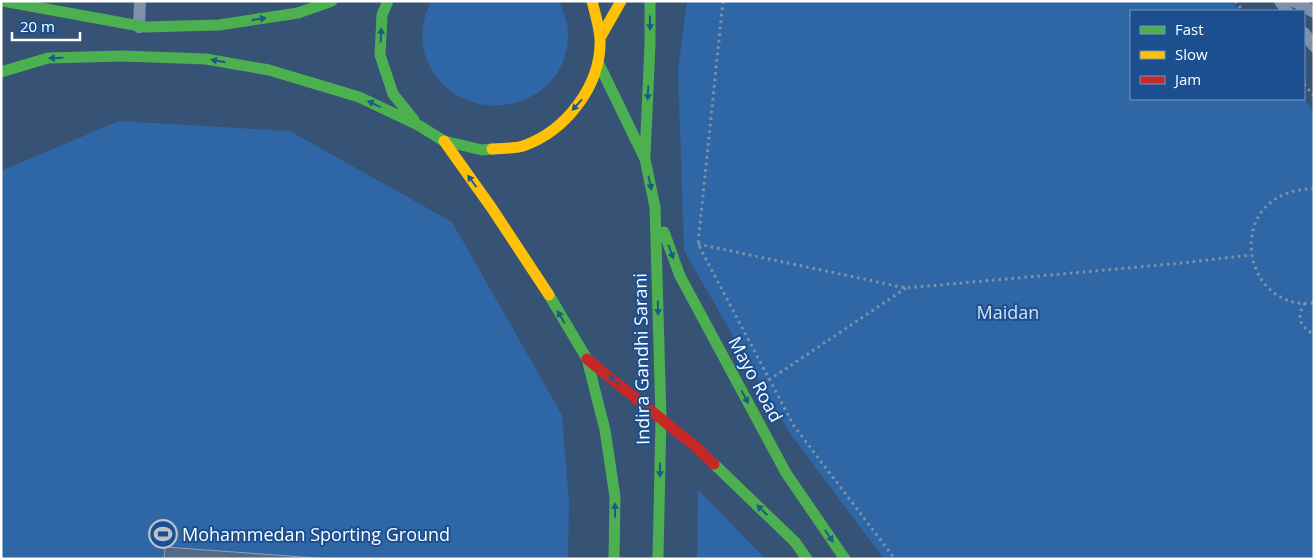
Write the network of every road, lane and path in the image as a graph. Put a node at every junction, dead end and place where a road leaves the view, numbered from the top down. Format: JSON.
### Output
{"nodes":[{"id":1,"x":3,"y":1,"type":"edge"},
{"id":2,"x":140,"y":1,"type":"edge"},
{"id":3,"x":332,"y":1,"type":"edge"},
{"id":4,"x":388,"y":1,"type":"edge"},
{"id":5,"x":592,"y":1,"type":"edge"},
{"id":6,"x":621,"y":1,"type":"edge"},
{"id":7,"x":650,"y":1,"type":"edge"},
{"id":8,"x":723,"y":1,"type":"edge"},
{"id":9,"x":1294,"y":1,"type":"edge"},
{"id":10,"x":1314,"y":12,"type":"edge"},
{"id":11,"x":139,"y":27,"type":"junction"},
{"id":12,"x":1305,"y":34,"type":"edge"},
{"id":13,"x":600,"y":38,"type":"junction"},
{"id":14,"x":1314,"y":46,"type":"edge"},
{"id":15,"x":598,"y":62,"type":"junction"},
{"id":16,"x":1,"y":72,"type":"edge"},
{"id":17,"x":1305,"y":85,"type":"edge"},
{"id":18,"x":1314,"y":96,"type":"edge"},
{"id":19,"x":418,"y":125,"type":"junction"},
{"id":20,"x":444,"y":141,"type":"junction"},
{"id":21,"x":645,"y":160,"type":"junction"},
{"id":22,"x":1314,"y":189,"type":"edge"},
{"id":23,"x":655,"y":207,"type":"junction"},
{"id":24,"x":698,"y":244,"type":"junction"},
{"id":25,"x":1251,"y":255,"type":"junction"},
{"id":26,"x":906,"y":288,"type":"junction"},
{"id":27,"x":1304,"y":303,"type":"junction"},
{"id":28,"x":1314,"y":303,"type":"edge"},
{"id":29,"x":1314,"y":334,"type":"edge"},
{"id":30,"x":587,"y":359,"type":"junction"},
{"id":31,"x":769,"y":380,"type":"junction"},
{"id":32,"x":661,"y":418,"type":"junction"},
{"id":33,"x":614,"y":559,"type":"edge"},
{"id":34,"x":658,"y":559,"type":"edge"},
{"id":35,"x":807,"y":559,"type":"edge"},
{"id":36,"x":845,"y":559,"type":"edge"},
{"id":37,"x":895,"y":559,"type":"edge"}],
"edges":[{"from":1,"to":11,"type":"main road"},
{"from":2,"to":11,"type":"lane"},
{"from":11,"to":3,"type":"main road","one_way":true},
{"from":19,"to":4,"type":"main road","one_way":true},
{"from":5,"to":13,"type":"main road"},
{"from":6,"to":13,"type":"main road"},
{"from":7,"to":21,"type":"main road","one_way":true},
{"from":8,"to":24,"type":"path"},
{"from":9,"to":10,"type":"lane"},
{"from":12,"to":14,"type":"lane"},
{"from":13,"to":15,"type":"main road"},
{"from":15,"to":20,"type":"main road","one_way":true},
{"from":15,"to":21,"type":"main road"},
{"from":19,"to":16,"type":"main road","one_way":true},
{"from":17,"to":18,"type":"path"},
{"from":19,"to":20,"type":"main road"},
{"from":30,"to":20,"type":"main road","one_way":true},
{"from":21,"to":23,"type":"main road","name":"Indira Gandhi Sarani","one_way":true},
{"from":22,"to":25,"type":"path"},
{"from":23,"to":32,"type":"main road","name":"Indira Gandhi Sarani","one_way":true},
{"from":23,"to":36,"type":"main road","name":"Mayo Road","one_way":true},
{"from":24,"to":26,"type":"path"},
{"from":24,"to":31,"type":"path"},
{"from":25,"to":26,"type":"path"},
{"from":25,"to":27,"type":"path"},
{"from":26,"to":31,"type":"path"},
{"from":27,"to":28,"type":"path"},
{"from":27,"to":29,"type":"path"},
{"from":32,"to":30,"type":"main road","one_way":true},
{"from":33,"to":30,"type":"main road","name":"Indira Gandhi Sarani","one_way":true},
{"from":31,"to":37,"type":"path"},
{"from":32,"to":34,"type":"main road","name":"Indira Gandhi Sarani","one_way":true},
{"from":35,"to":32,"type":"main road","one_way":true}]}
